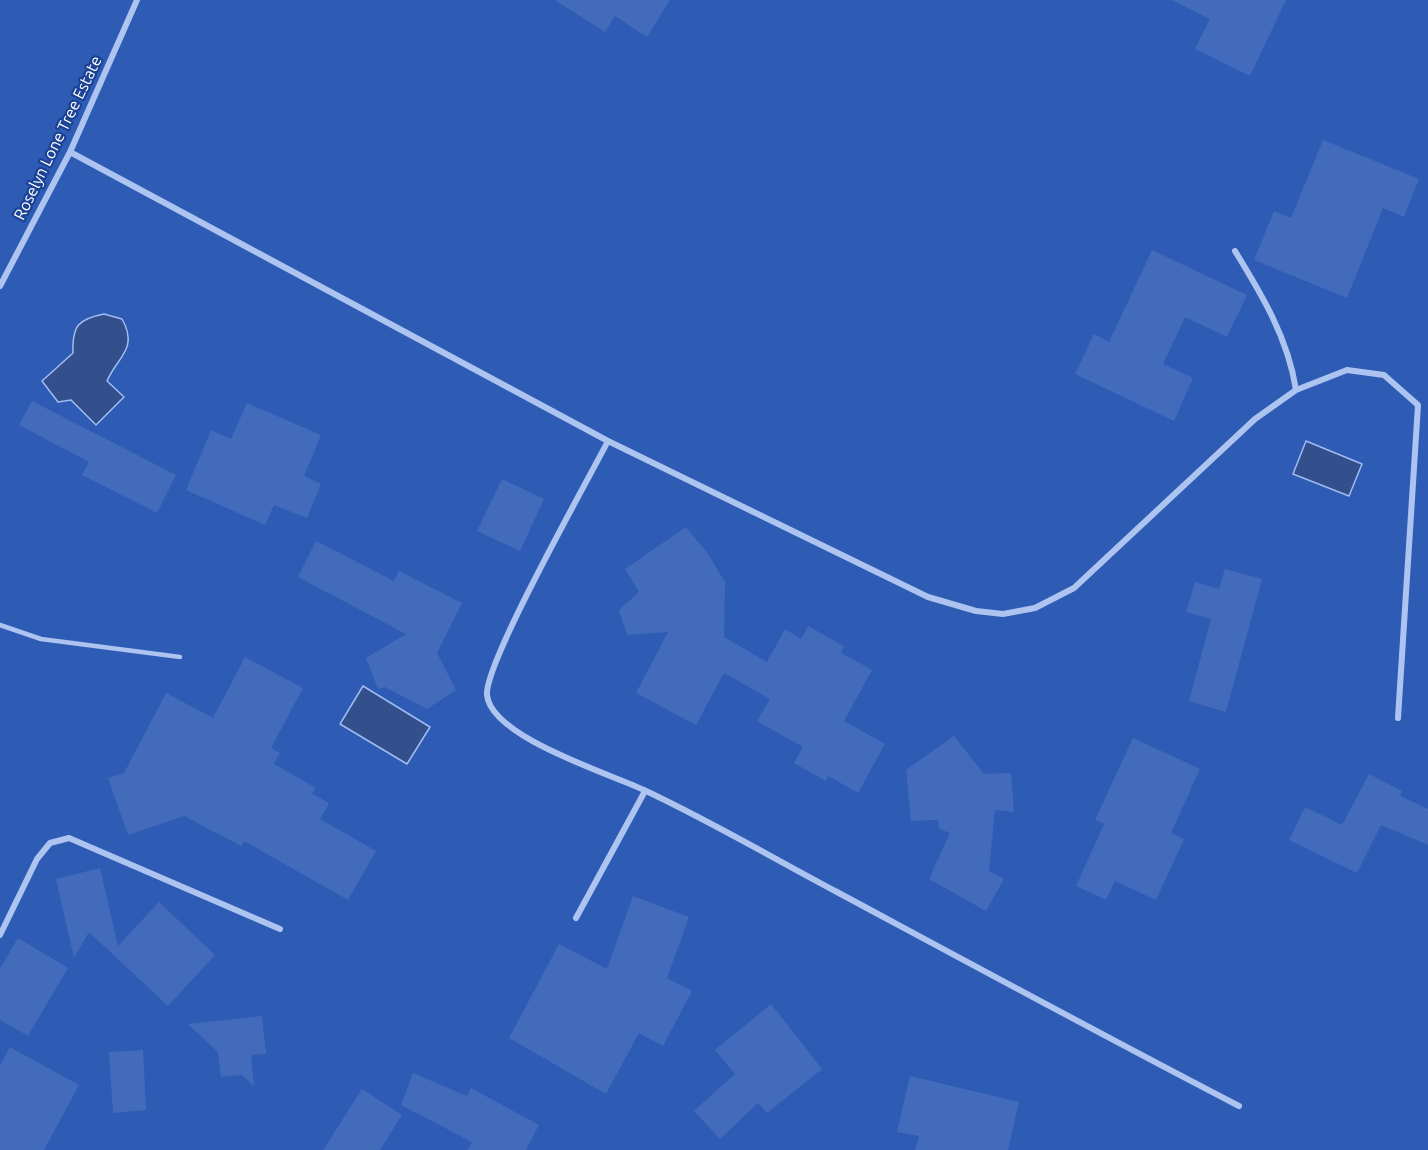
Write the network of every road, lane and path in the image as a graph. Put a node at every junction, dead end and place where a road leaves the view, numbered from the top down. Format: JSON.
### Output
{"nodes":[{"id":1,"x":137,"y":0,"type":"edge"},
{"id":2,"x":70,"y":152,"type":"junction"},
{"id":3,"x":1235,"y":251,"type":"dead end"},
{"id":4,"x":0,"y":286,"type":"edge"},
{"id":5,"x":1296,"y":390,"type":"junction"},
{"id":6,"x":608,"y":441,"type":"junction"},
{"id":7,"x":0,"y":625,"type":"edge"},
{"id":8,"x":180,"y":657,"type":"dead end"},
{"id":9,"x":1398,"y":718,"type":"dead end"},
{"id":10,"x":645,"y":791,"type":"junction"},
{"id":11,"x":576,"y":918,"type":"dead end"},
{"id":12,"x":280,"y":929,"type":"dead end"},
{"id":13,"x":0,"y":934,"type":"edge"},
{"id":14,"x":1239,"y":1106,"type":"dead end"}],
"edges":[{"from":1,"to":2,"type":"street","name":"Roselyn Lone Tree Estate"},
{"from":2,"to":4,"type":"street","name":"Roselyn Lone Tree Estate"},
{"from":2,"to":6,"type":"street"},
{"from":3,"to":5,"type":"street"},
{"from":5,"to":6,"type":"street"},
{"from":5,"to":9,"type":"street"},
{"from":6,"to":10,"type":"street"},
{"from":7,"to":8,"type":"lane"},
{"from":10,"to":11,"type":"street"},
{"from":10,"to":14,"type":"street"},
{"from":12,"to":13,"type":"street"}]}
